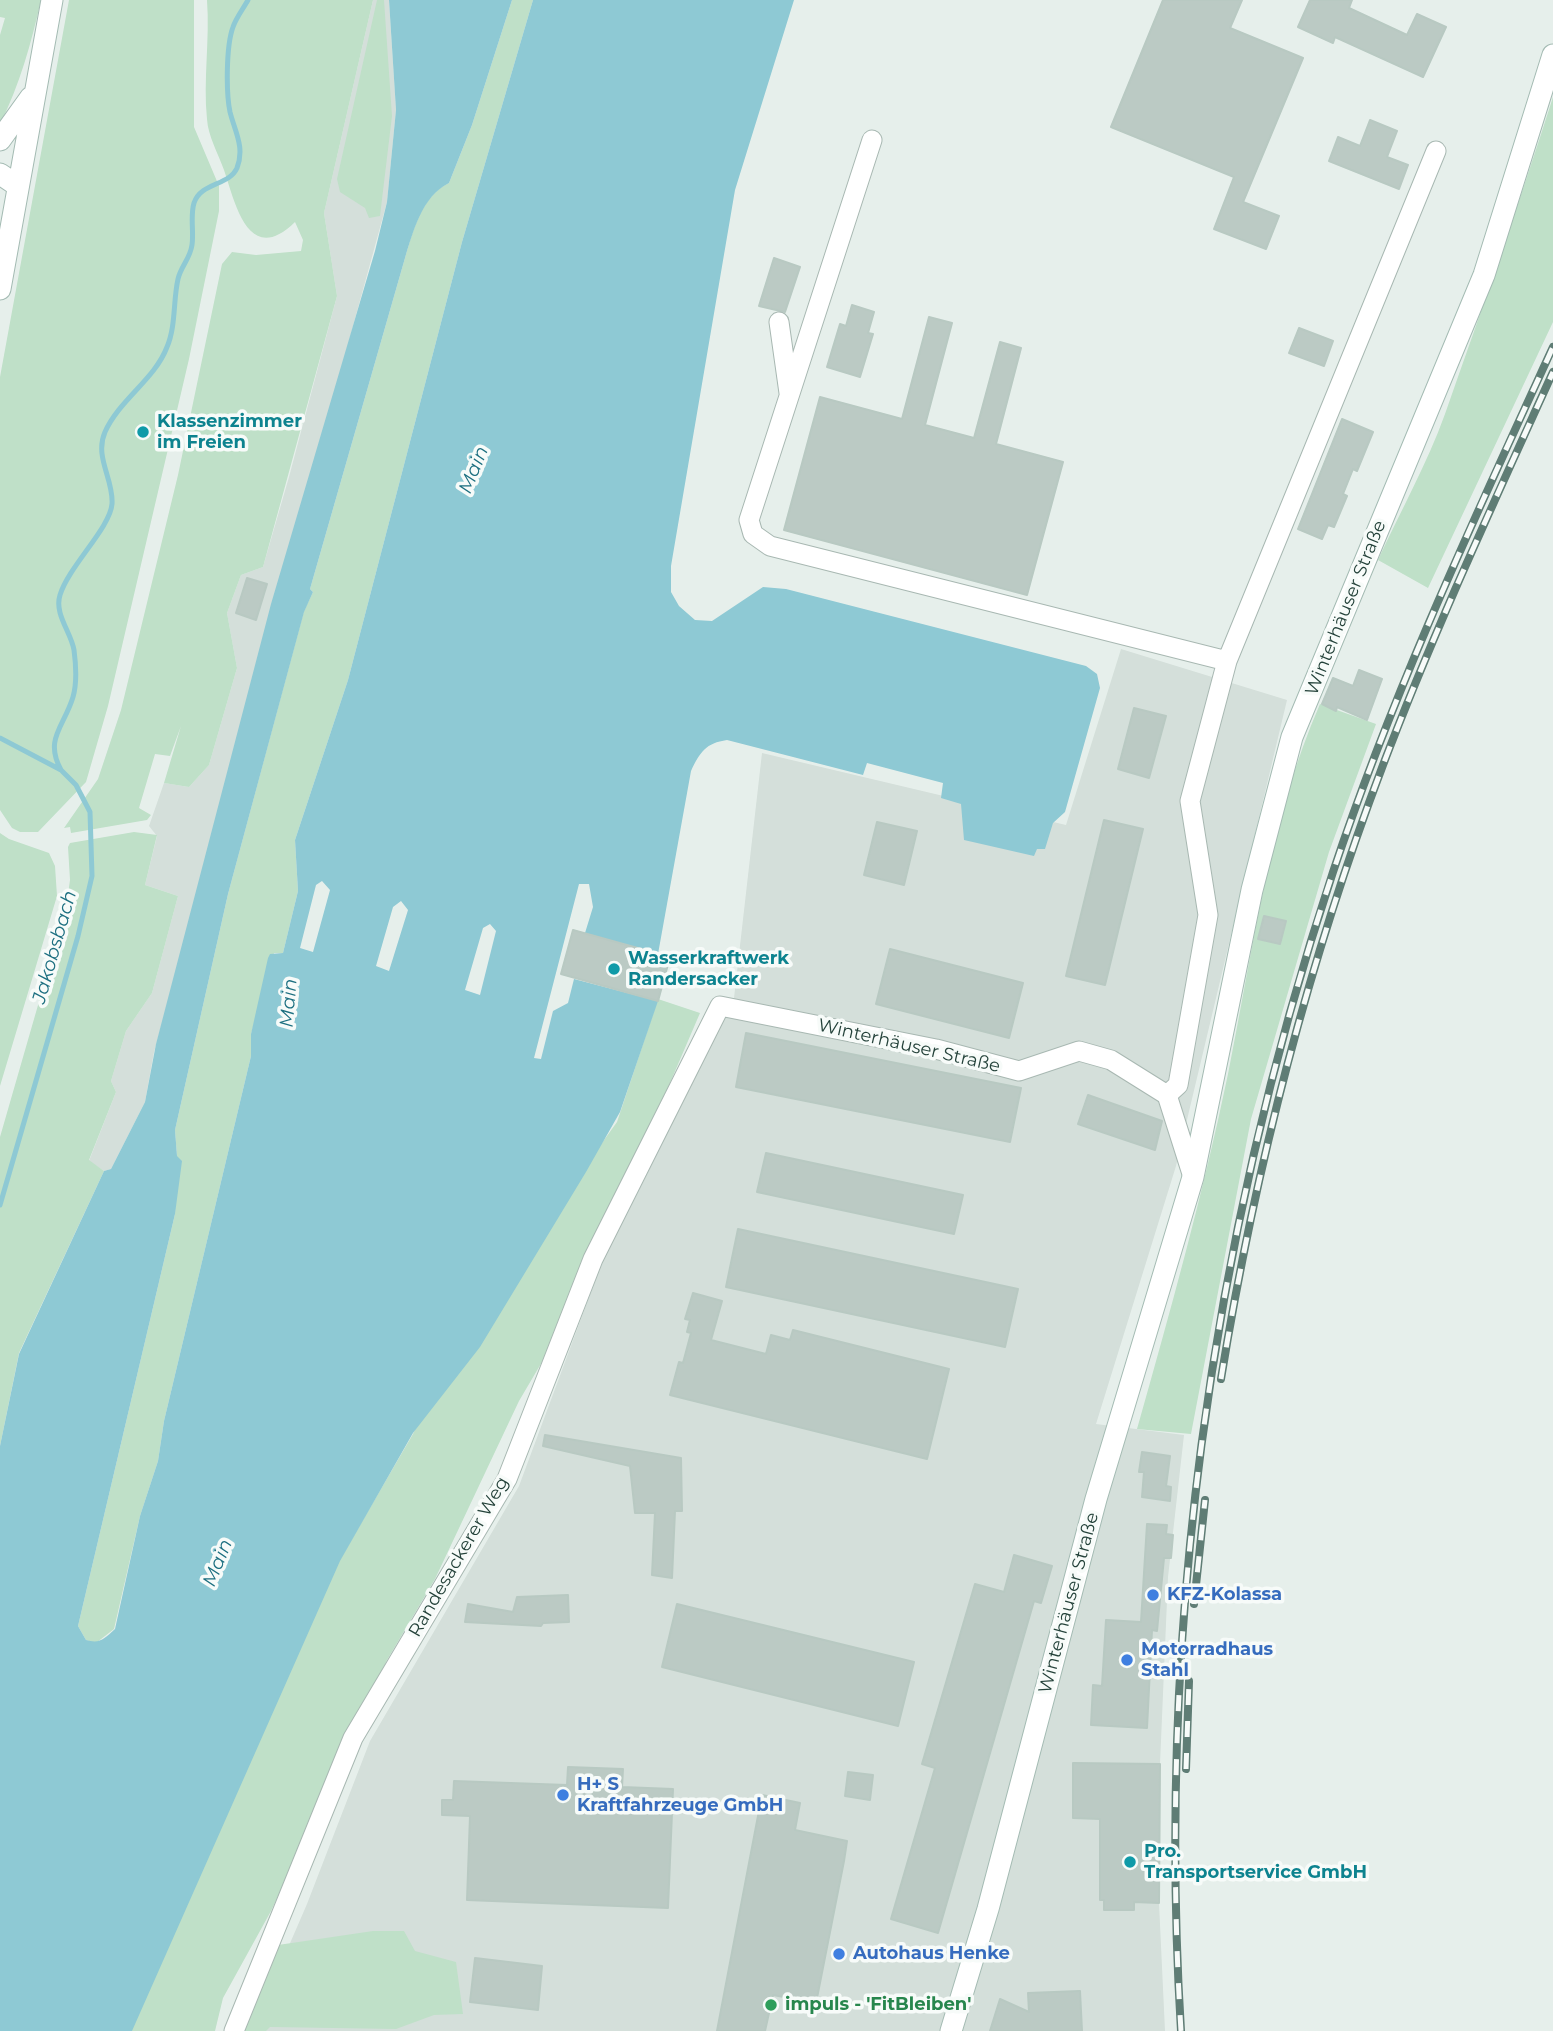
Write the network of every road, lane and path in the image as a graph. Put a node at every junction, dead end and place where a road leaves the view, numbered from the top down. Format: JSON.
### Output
{"nodes":[{"id":1,"x":52,"y":0,"type":"edge"},
{"id":2,"x":1553,"y":55,"type":"edge"},
{"id":3,"x":36,"y":90,"type":"junction"},
{"id":4,"x":0,"y":140,"type":"edge"},
{"id":5,"x":872,"y":140,"type":"dead end"},
{"id":6,"x":1436,"y":151,"type":"dead end"},
{"id":7,"x":0,"y":174,"type":"edge"},
{"id":8,"x":11,"y":198,"type":"edge"},
{"id":9,"x":0,"y":289,"type":"edge"},
{"id":10,"x":779,"y":322,"type":"dead end"},
{"id":11,"x":790,"y":394,"type":"junction"},
{"id":12,"x":1227,"y":661,"type":"junction"},
{"id":13,"x":720,"y":1006,"type":"joint"},
{"id":14,"x":1167,"y":1095,"type":"junction"},
{"id":15,"x":1193,"y":1177,"type":"junction"},
{"id":16,"x":234,"y":2031,"type":"edge"},
{"id":17,"x":951,"y":2031,"type":"edge"}],
"edges":[{"from":1,"to":3,"type":"main road"},
{"from":2,"to":15,"type":"main road","name":"Winterhäuser Straße"},
{"from":3,"to":4,"type":"main road"},
{"from":3,"to":8,"type":"main road"},
{"from":5,"to":11,"type":"street"},
{"from":6,"to":12,"type":"street"},
{"from":7,"to":8,"type":"main road"},
{"from":8,"to":9,"type":"main road"},
{"from":10,"to":11,"type":"street"},
{"from":11,"to":12,"type":"street"},
{"from":12,"to":14,"type":"street"},
{"from":13,"to":14,"type":"street","name":"Winterhäuser Straße"},
{"from":13,"to":16,"type":"street","name":"Randesackerer Weg"},
{"from":14,"to":15,"type":"street"},
{"from":15,"to":17,"type":"main road","name":"Winterhäuser Straße"}]}
